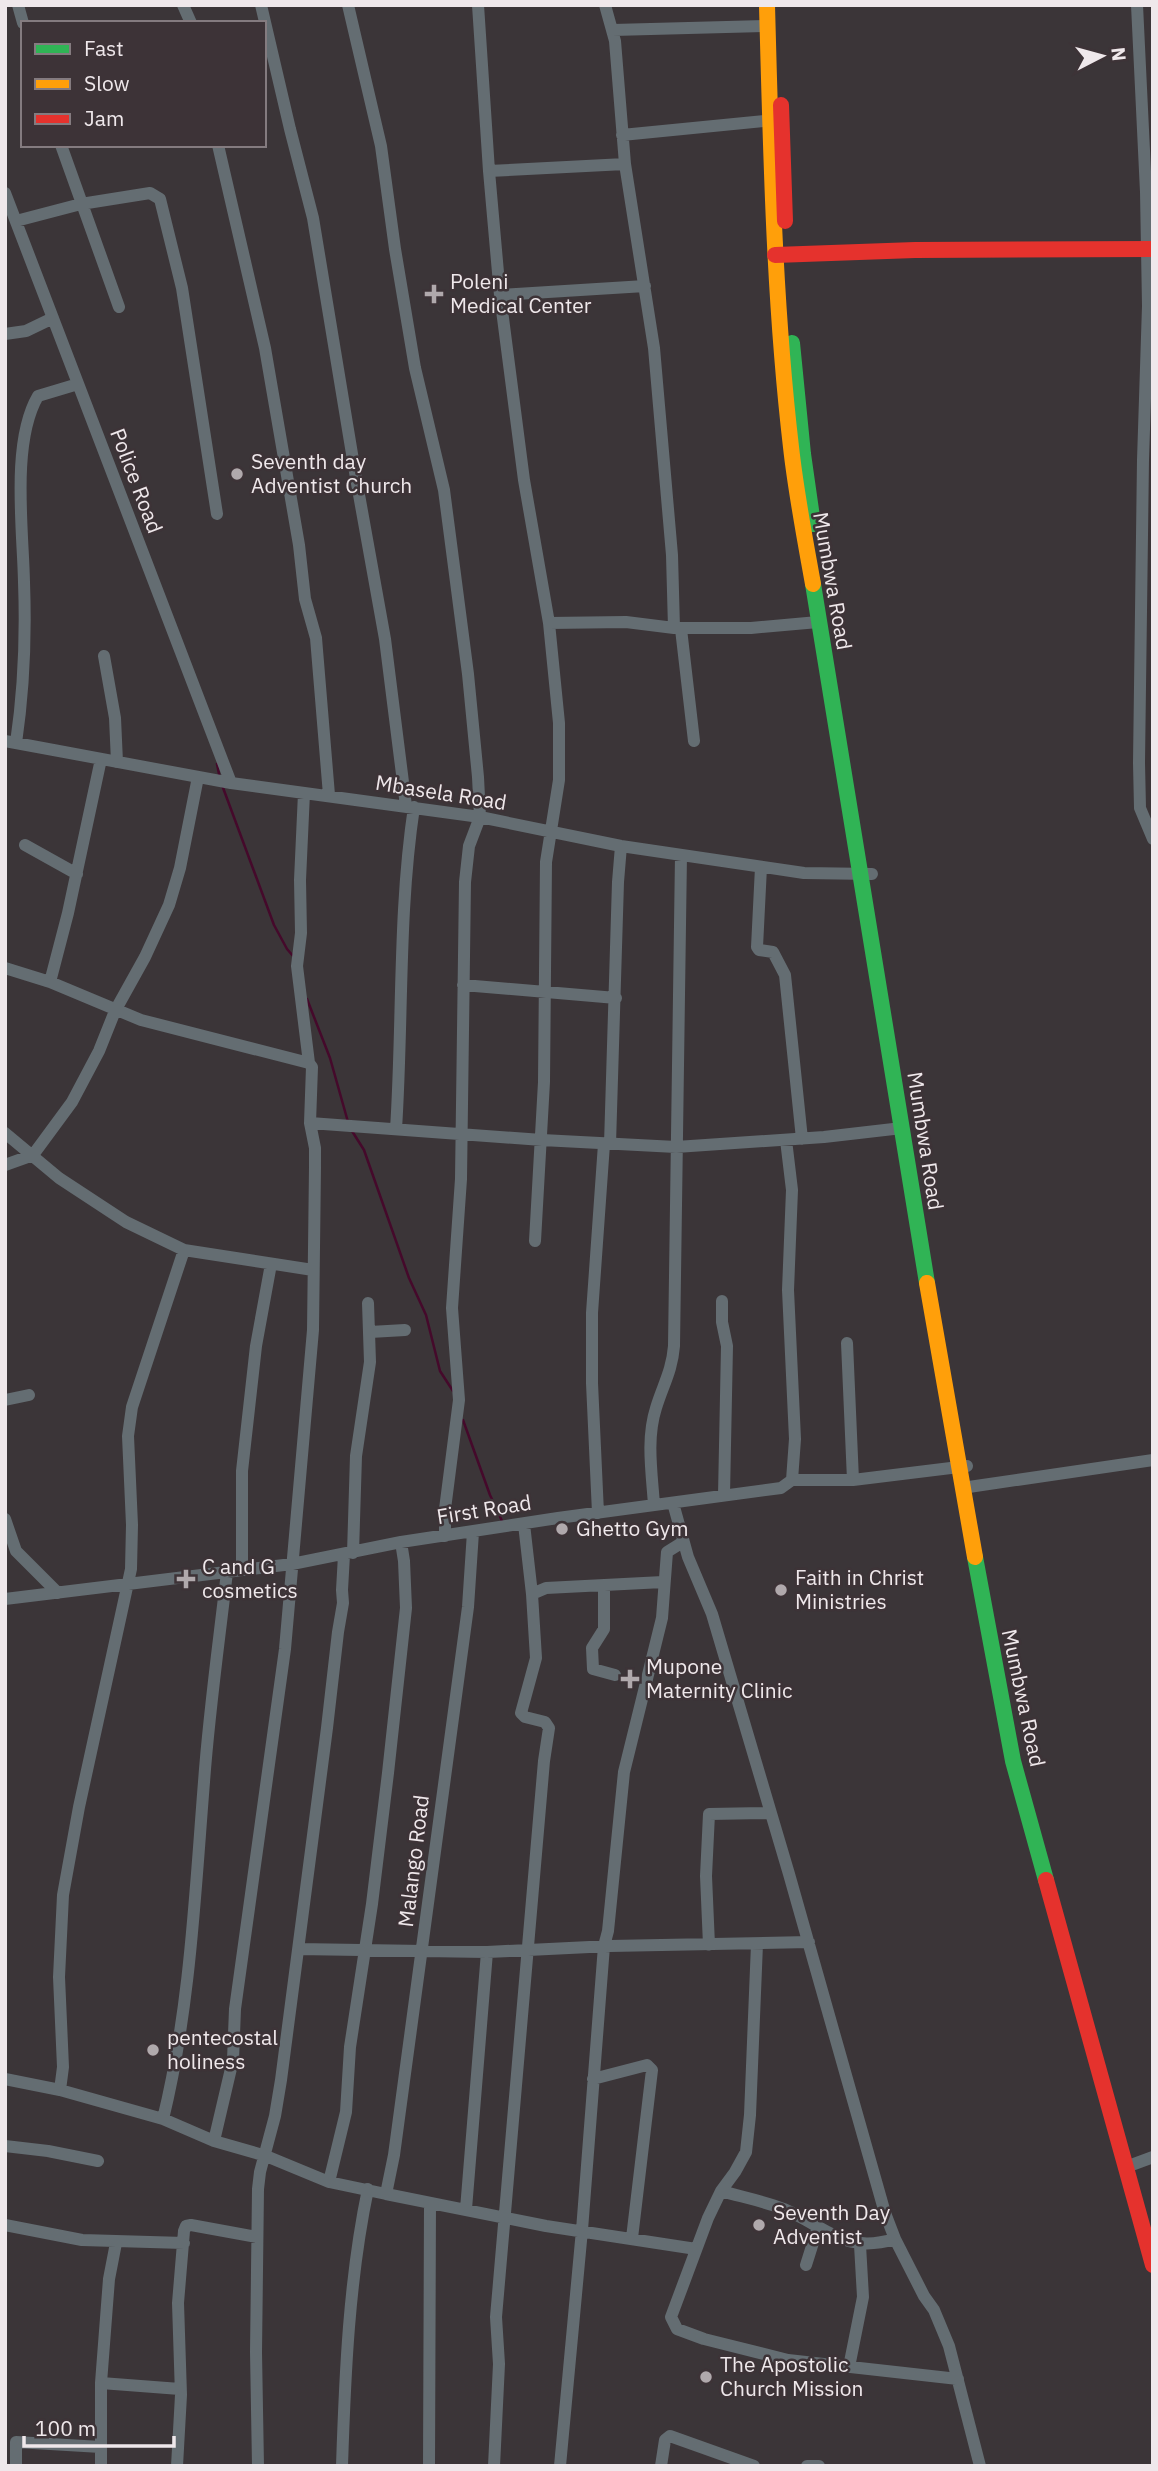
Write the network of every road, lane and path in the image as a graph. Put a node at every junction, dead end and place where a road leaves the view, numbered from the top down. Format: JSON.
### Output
{"nodes":[{"id":1,"x":183,"y":5,"type":"edge"},
{"id":2,"x":348,"y":5,"type":"edge"},
{"id":3,"x":478,"y":5,"type":"edge"},
{"id":4,"x":605,"y":5,"type":"edge"},
{"id":5,"x":767,"y":5,"type":"edge"},
{"id":6,"x":779,"y":5,"type":"edge"},
{"id":7,"x":1137,"y":5,"type":"edge"},
{"id":8,"x":190,"y":21,"type":"edge"},
{"id":9,"x":266,"y":26,"type":"edge"},
{"id":10,"x":768,"y":26,"type":"junction"},
{"id":11,"x":613,"y":30,"type":"junction"},
{"id":12,"x":776,"y":120,"type":"junction"},
{"id":13,"x":622,"y":135,"type":"junction"},
{"id":14,"x":62,"y":147,"type":"edge"},
{"id":15,"x":219,"y":147,"type":"edge"},
{"id":16,"x":625,"y":164,"type":"junction"},
{"id":17,"x":489,"y":171,"type":"junction"},
{"id":18,"x":5,"y":193,"type":"edge"},
{"id":19,"x":81,"y":204,"type":"junction"},
{"id":20,"x":16,"y":220,"type":"junction"},
{"id":21,"x":1150,"y":249,"type":"edge"},
{"id":22,"x":781,"y":255,"type":"junction"},
{"id":23,"x":645,"y":286,"type":"junction"},
{"id":24,"x":500,"y":295,"type":"junction"},
{"id":25,"x":119,"y":307,"type":"dead end"},
{"id":26,"x":53,"y":318,"type":"junction"},
{"id":27,"x":5,"y":334,"type":"edge"},
{"id":28,"x":78,"y":384,"type":"junction"},
{"id":29,"x":216,"y":514,"type":"dead end"},
{"id":30,"x":818,"y":622,"type":"junction"},
{"id":31,"x":549,"y":623,"type":"junction"},
{"id":32,"x":678,"y":629,"type":"junction"},
{"id":33,"x":104,"y":656,"type":"dead end"},
{"id":34,"x":1147,"y":698,"type":"edge"},
{"id":35,"x":695,"y":741,"type":"dead end"},
{"id":36,"x":11,"y":742,"type":"edge"},
{"id":37,"x":101,"y":759,"type":"junction"},
{"id":38,"x":117,"y":762,"type":"junction"},
{"id":39,"x":198,"y":777,"type":"junction"},
{"id":40,"x":231,"y":783,"type":"junction"},
{"id":41,"x":304,"y":793,"type":"junction"},
{"id":42,"x":329,"y":795,"type":"junction"},
{"id":43,"x":410,"y":806,"type":"junction"},
{"id":44,"x":480,"y":817,"type":"junction"},
{"id":45,"x":550,"y":832,"type":"junction"},
{"id":46,"x":1153,"y":839,"type":"edge"},
{"id":47,"x":25,"y":845,"type":"dead end"},
{"id":48,"x":621,"y":846,"type":"junction"},
{"id":49,"x":681,"y":855,"type":"junction"},
{"id":50,"x":761,"y":867,"type":"junction"},
{"id":51,"x":77,"y":874,"type":"junction"},
{"id":52,"x":866,"y":874,"type":"junction"},
{"id":53,"x":5,"y":968,"type":"edge"},
{"id":54,"x":50,"y":982,"type":"junction"},
{"id":55,"x":463,"y":985,"type":"junction"},
{"id":56,"x":546,"y":992,"type":"junction"},
{"id":57,"x":616,"y":998,"type":"junction"},
{"id":58,"x":115,"y":1011,"type":"junction"},
{"id":59,"x":309,"y":1063,"type":"junction"},
{"id":60,"x":310,"y":1123,"type":"junction"},
{"id":61,"x":902,"y":1128,"type":"junction"},
{"id":62,"x":397,"y":1129,"type":"junction"},
{"id":63,"x":5,"y":1133,"type":"edge"},
{"id":64,"x":461,"y":1134,"type":"junction"},
{"id":65,"x":802,"y":1139,"type":"junction"},
{"id":66,"x":542,"y":1140,"type":"junction"},
{"id":67,"x":786,"y":1140,"type":"junction"},
{"id":68,"x":607,"y":1144,"type":"junction"},
{"id":69,"x":676,"y":1147,"type":"junction"},
{"id":70,"x":33,"y":1154,"type":"junction"},
{"id":71,"x":5,"y":1165,"type":"edge"},
{"id":72,"x":535,"y":1241,"type":"dead end"},
{"id":73,"x":184,"y":1250,"type":"junction"},
{"id":74,"x":271,"y":1264,"type":"junction"},
{"id":75,"x":313,"y":1270,"type":"junction"},
{"id":76,"x":722,"y":1301,"type":"dead end"},
{"id":77,"x":368,"y":1303,"type":"dead end"},
{"id":78,"x":405,"y":1330,"type":"dead end"},
{"id":79,"x":370,"y":1332,"type":"junction"},
{"id":80,"x":847,"y":1343,"type":"dead end"},
{"id":81,"x":29,"y":1395,"type":"dead end"},
{"id":82,"x":5,"y":1400,"type":"edge"},
{"id":83,"x":1153,"y":1461,"type":"edge"},
{"id":84,"x":963,"y":1466,"type":"junction"},
{"id":85,"x":792,"y":1480,"type":"junction"},
{"id":86,"x":853,"y":1480,"type":"junction"},
{"id":87,"x":966,"y":1488,"type":"junction"},
{"id":88,"x":724,"y":1495,"type":"junction"},
{"id":89,"x":673,"y":1503,"type":"junction"},
{"id":90,"x":654,"y":1505,"type":"junction"},
{"id":91,"x":598,"y":1513,"type":"junction"},
{"id":92,"x":5,"y":1519,"type":"edge"},
{"id":93,"x":524,"y":1524,"type":"junction"},
{"id":94,"x":474,"y":1532,"type":"junction"},
{"id":95,"x":445,"y":1536,"type":"junction"},
{"id":96,"x":401,"y":1542,"type":"junction"},
{"id":97,"x":683,"y":1542,"type":"junction"},
{"id":98,"x":348,"y":1554,"type":"junction"},
{"id":99,"x":292,"y":1564,"type":"junction"},
{"id":100,"x":242,"y":1569,"type":"junction"},
{"id":101,"x":227,"y":1572,"type":"junction"},
{"id":102,"x":663,"y":1582,"type":"junction"},
{"id":103,"x":128,"y":1584,"type":"junction"},
{"id":104,"x":604,"y":1585,"type":"junction"},
{"id":105,"x":58,"y":1593,"type":"junction"},
{"id":106,"x":532,"y":1594,"type":"junction"},
{"id":107,"x":5,"y":1599,"type":"edge"},
{"id":108,"x":615,"y":1675,"type":"dead end"},
{"id":109,"x":771,"y":1813,"type":"junction"},
{"id":110,"x":809,"y":1942,"type":"junction"},
{"id":111,"x":757,"y":1944,"type":"junction"},
{"id":112,"x":709,"y":1945,"type":"junction"},
{"id":113,"x":604,"y":1947,"type":"junction"},
{"id":114,"x":298,"y":1949,"type":"junction"},
{"id":115,"x":528,"y":1949,"type":"junction"},
{"id":116,"x":364,"y":1951,"type":"junction"},
{"id":117,"x":422,"y":1951,"type":"junction"},
{"id":118,"x":487,"y":1952,"type":"junction"},
{"id":119,"x":5,"y":2079,"type":"edge"},
{"id":120,"x":593,"y":2079,"type":"junction"},
{"id":121,"x":60,"y":2090,"type":"junction"},
{"id":122,"x":163,"y":2119,"type":"junction"},
{"id":123,"x":214,"y":2141,"type":"junction"},
{"id":124,"x":5,"y":2146,"type":"edge"},
{"id":125,"x":266,"y":2156,"type":"junction"},
{"id":126,"x":1153,"y":2157,"type":"edge"},
{"id":127,"x":98,"y":2161,"type":"dead end"},
{"id":128,"x":1131,"y":2166,"type":"junction"},
{"id":129,"x":328,"y":2182,"type":"junction"},
{"id":130,"x":368,"y":2189,"type":"junction"},
{"id":131,"x":720,"y":2191,"type":"junction"},
{"id":132,"x":386,"y":2194,"type":"junction"},
{"id":133,"x":430,"y":2203,"type":"junction"},
{"id":134,"x":466,"y":2209,"type":"junction"},
{"id":135,"x":505,"y":2217,"type":"junction"},
{"id":136,"x":1153,"y":2224,"type":"edge"},
{"id":137,"x":5,"y":2225,"type":"edge"},
{"id":138,"x":818,"y":2227,"type":"junction"},
{"id":139,"x":582,"y":2230,"type":"junction"},
{"id":140,"x":257,"y":2237,"type":"junction"},
{"id":141,"x":632,"y":2238,"type":"junction"},
{"id":142,"x":895,"y":2239,"type":"junction"},
{"id":143,"x":116,"y":2243,"type":"junction"},
{"id":144,"x":184,"y":2243,"type":"junction"},
{"id":145,"x":860,"y":2245,"type":"junction"},
{"id":146,"x":696,"y":2249,"type":"junction"},
{"id":147,"x":806,"y":2265,"type":"dead end"},
{"id":148,"x":1153,"y":2265,"type":"edge"},
{"id":149,"x":849,"y":2367,"type":"junction"},
{"id":150,"x":958,"y":2379,"type":"junction"},
{"id":151,"x":101,"y":2383,"type":"junction"},
{"id":152,"x":180,"y":2389,"type":"junction"},
{"id":153,"x":101,"y":2447,"type":"junction"},
{"id":154,"x":16,"y":2466,"type":"edge"},
{"id":155,"x":101,"y":2466,"type":"edge"},
{"id":156,"x":177,"y":2466,"type":"edge"},
{"id":157,"x":258,"y":2466,"type":"edge"},
{"id":158,"x":342,"y":2466,"type":"edge"},
{"id":159,"x":429,"y":2466,"type":"edge"},
{"id":160,"x":494,"y":2466,"type":"edge"},
{"id":161,"x":560,"y":2466,"type":"edge"},
{"id":162,"x":661,"y":2466,"type":"edge"},
{"id":163,"x":754,"y":2466,"type":"edge"},
{"id":164,"x":807,"y":2466,"type":"edge"},
{"id":165,"x":819,"y":2466,"type":"edge"},
{"id":166,"x":980,"y":2466,"type":"edge"}],
"edges":[{"from":1,"to":8,"type":"street"},
{"from":2,"to":44,"type":"street"},
{"from":3,"to":17,"type":"street"},
{"from":4,"to":11,"type":"street"},
{"from":5,"to":10,"type":"main road","name":"Mumbwa Road"},
{"from":6,"to":12,"type":"main road","name":"Mumbwa Road"},
{"from":7,"to":21,"type":"street"},
{"from":9,"to":43,"type":"street"},
{"from":10,"to":11,"type":"street"},
{"from":10,"to":12,"type":"main road","name":"Mumbwa Road"},
{"from":11,"to":13,"type":"street"},
{"from":12,"to":13,"type":"street"},
{"from":12,"to":22,"type":"main road","name":"Mumbwa Road"},
{"from":13,"to":16,"type":"street"},
{"from":14,"to":19,"type":"street"},
{"from":15,"to":42,"type":"street"},
{"from":16,"to":17,"type":"street"},
{"from":16,"to":23,"type":"street"},
{"from":17,"to":24,"type":"street"},
{"from":18,"to":20,"type":"street","name":"Police Road"},
{"from":19,"to":20,"type":"street"},
{"from":19,"to":25,"type":"street"},
{"from":19,"to":29,"type":"street"},
{"from":20,"to":26,"type":"street","name":"Police Road"},
{"from":21,"to":22,"type":"main road"},
{"from":21,"to":34,"type":"street"},
{"from":22,"to":30,"type":"main road","name":"Mumbwa Road"},
{"from":22,"to":52,"type":"main road","name":"Mumbwa Road"},
{"from":23,"to":24,"type":"street"},
{"from":23,"to":32,"type":"street"},
{"from":24,"to":31,"type":"street"},
{"from":26,"to":27,"type":"street"},
{"from":26,"to":28,"type":"street","name":"Police Road"},
{"from":28,"to":36,"type":"street"},
{"from":28,"to":40,"type":"street","name":"Police Road"},
{"from":30,"to":32,"type":"street"},
{"from":30,"to":52,"type":"main road","name":"Mumbwa Road"},
{"from":31,"to":32,"type":"street"},
{"from":31,"to":45,"type":"street"},
{"from":32,"to":35,"type":"street"},
{"from":33,"to":38,"type":"street"},
{"from":34,"to":46,"type":"street"},
{"from":36,"to":37,"type":"street","name":"Mbasela Road"},
{"from":37,"to":38,"type":"street","name":"Mbasela Road"},
{"from":37,"to":51,"type":"street"},
{"from":38,"to":39,"type":"street","name":"Mbasela Road"},
{"from":39,"to":40,"type":"street","name":"Mbasela Road"},
{"from":39,"to":58,"type":"street"},
{"from":40,"to":41,"type":"street","name":"Mbasela Road"},
{"from":41,"to":42,"type":"street","name":"Mbasela Road"},
{"from":41,"to":59,"type":"street"},
{"from":42,"to":43,"type":"street","name":"Mbasela Road"},
{"from":43,"to":44,"type":"street","name":"Mbasela Road"},
{"from":43,"to":62,"type":"street"},
{"from":44,"to":45,"type":"street","name":"Mbasela Road"},
{"from":44,"to":55,"type":"street"},
{"from":45,"to":48,"type":"street","name":"Mbasela Road"},
{"from":45,"to":56,"type":"street"},
{"from":47,"to":51,"type":"street"},
{"from":48,"to":49,"type":"street","name":"Mbasela Road"},
{"from":48,"to":57,"type":"street"},
{"from":49,"to":50,"type":"street","name":"Mbasela Road"},
{"from":49,"to":69,"type":"street"},
{"from":50,"to":52,"type":"street","name":"Mbasela Road"},
{"from":50,"to":65,"type":"street"},
{"from":51,"to":54,"type":"street"},
{"from":52,"to":61,"type":"main road","name":"Mumbwa Road"},
{"from":52,"to":84,"type":"main road","name":"Mumbwa Road"},
{"from":53,"to":54,"type":"street"},
{"from":54,"to":58,"type":"street"},
{"from":55,"to":56,"type":"street"},
{"from":55,"to":64,"type":"street"},
{"from":56,"to":57,"type":"street"},
{"from":56,"to":66,"type":"street"},
{"from":57,"to":68,"type":"street"},
{"from":58,"to":59,"type":"street"},
{"from":58,"to":70,"type":"street"},
{"from":59,"to":60,"type":"street"},
{"from":60,"to":62,"type":"street"},
{"from":60,"to":75,"type":"street"},
{"from":61,"to":65,"type":"street"},
{"from":61,"to":84,"type":"main road","name":"Mumbwa Road"},
{"from":62,"to":64,"type":"street"},
{"from":63,"to":70,"type":"street"},
{"from":64,"to":66,"type":"street"},
{"from":64,"to":95,"type":"street"},
{"from":65,"to":67,"type":"street"},
{"from":66,"to":68,"type":"street"},
{"from":66,"to":72,"type":"street"},
{"from":67,"to":69,"type":"street"},
{"from":67,"to":85,"type":"street"},
{"from":68,"to":69,"type":"street"},
{"from":68,"to":91,"type":"street"},
{"from":69,"to":90,"type":"street"},
{"from":70,"to":71,"type":"street"},
{"from":70,"to":73,"type":"street"},
{"from":73,"to":74,"type":"street"},
{"from":73,"to":103,"type":"street"},
{"from":74,"to":75,"type":"street"},
{"from":74,"to":100,"type":"street"},
{"from":75,"to":99,"type":"street"},
{"from":76,"to":88,"type":"street"},
{"from":77,"to":79,"type":"street"},
{"from":78,"to":79,"type":"street"},
{"from":79,"to":98,"type":"street"},
{"from":80,"to":86,"type":"street"},
{"from":81,"to":82,"type":"street"},
{"from":83,"to":87,"type":"street"},
{"from":84,"to":86,"type":"street","name":"First Road"},
{"from":84,"to":87,"type":"main road","name":"Mumbwa Road"},
{"from":85,"to":86,"type":"street","name":"First Road"},
{"from":85,"to":88,"type":"street","name":"First Road"},
{"from":87,"to":128,"type":"main road","name":"Mumbwa Road"},
{"from":88,"to":89,"type":"street","name":"First Road"},
{"from":89,"to":90,"type":"street","name":"First Road"},
{"from":89,"to":97,"type":"street"},
{"from":90,"to":91,"type":"street","name":"First Road"},
{"from":91,"to":93,"type":"street","name":"First Road"},
{"from":92,"to":105,"type":"street"},
{"from":93,"to":94,"type":"street","name":"First Road"},
{"from":93,"to":106,"type":"street"},
{"from":94,"to":95,"type":"street","name":"First Road"},
{"from":94,"to":117,"type":"street","name":"Malango Road"},
{"from":95,"to":96,"type":"street","name":"First Road"},
{"from":96,"to":98,"type":"street","name":"First Road"},
{"from":96,"to":116,"type":"street"},
{"from":97,"to":102,"type":"street"},
{"from":97,"to":109,"type":"street"},
{"from":98,"to":99,"type":"street","name":"First Road"},
{"from":98,"to":114,"type":"street"},
{"from":99,"to":100,"type":"street","name":"First Road"},
{"from":99,"to":123,"type":"street"},
{"from":100,"to":101,"type":"street","name":"First Road"},
{"from":101,"to":103,"type":"street","name":"First Road"},
{"from":101,"to":122,"type":"street"},
{"from":102,"to":104,"type":"street"},
{"from":102,"to":113,"type":"street"},
{"from":103,"to":105,"type":"street","name":"First Road"},
{"from":103,"to":121,"type":"street"},
{"from":104,"to":106,"type":"street"},
{"from":104,"to":108,"type":"street"},
{"from":105,"to":107,"type":"street","name":"First Road"},
{"from":106,"to":115,"type":"street"},
{"from":109,"to":110,"type":"street"},
{"from":109,"to":112,"type":"street"},
{"from":110,"to":111,"type":"street"},
{"from":110,"to":142,"type":"street"},
{"from":111,"to":112,"type":"street"},
{"from":111,"to":131,"type":"street"},
{"from":112,"to":113,"type":"street"},
{"from":113,"to":115,"type":"street"},
{"from":113,"to":120,"type":"street"},
{"from":114,"to":116,"type":"street"},
{"from":114,"to":125,"type":"street"},
{"from":115,"to":118,"type":"street"},
{"from":115,"to":135,"type":"street"},
{"from":116,"to":117,"type":"street"},
{"from":116,"to":129,"type":"street"},
{"from":117,"to":118,"type":"street"},
{"from":117,"to":132,"type":"street","name":"Malango Road"},
{"from":118,"to":134,"type":"street"},
{"from":119,"to":121,"type":"street"},
{"from":120,"to":139,"type":"street"},
{"from":120,"to":141,"type":"street"},
{"from":121,"to":122,"type":"street"},
{"from":122,"to":123,"type":"street"},
{"from":123,"to":125,"type":"street"},
{"from":124,"to":127,"type":"street"},
{"from":125,"to":129,"type":"street"},
{"from":125,"to":140,"type":"street"},
{"from":126,"to":128,"type":"street"},
{"from":128,"to":136,"type":"main road","name":"Mumbwa Road"},
{"from":128,"to":148,"type":"main road","name":"Mumbwa Road"},
{"from":129,"to":130,"type":"street"},
{"from":130,"to":132,"type":"street"},
{"from":130,"to":158,"type":"street"},
{"from":131,"to":138,"type":"street"},
{"from":131,"to":146,"type":"street"},
{"from":132,"to":133,"type":"street"},
{"from":133,"to":134,"type":"street"},
{"from":133,"to":159,"type":"street"},
{"from":134,"to":135,"type":"street"},
{"from":135,"to":139,"type":"street"},
{"from":135,"to":160,"type":"street"},
{"from":137,"to":143,"type":"street"},
{"from":138,"to":145,"type":"street"},
{"from":138,"to":147,"type":"street"},
{"from":139,"to":141,"type":"street"},
{"from":139,"to":161,"type":"street"},
{"from":140,"to":144,"type":"street"},
{"from":140,"to":157,"type":"street"},
{"from":141,"to":146,"type":"street"},
{"from":142,"to":145,"type":"street"},
{"from":142,"to":150,"type":"street"},
{"from":143,"to":144,"type":"street"},
{"from":143,"to":151,"type":"street"},
{"from":144,"to":152,"type":"street"},
{"from":145,"to":149,"type":"street"},
{"from":146,"to":149,"type":"street"},
{"from":149,"to":150,"type":"street"},
{"from":150,"to":166,"type":"street"},
{"from":151,"to":152,"type":"street"},
{"from":151,"to":153,"type":"street"},
{"from":152,"to":156,"type":"street"},
{"from":153,"to":154,"type":"street"},
{"from":153,"to":155,"type":"street"},
{"from":162,"to":163,"type":"street"},
{"from":164,"to":165,"type":"street"}]}
